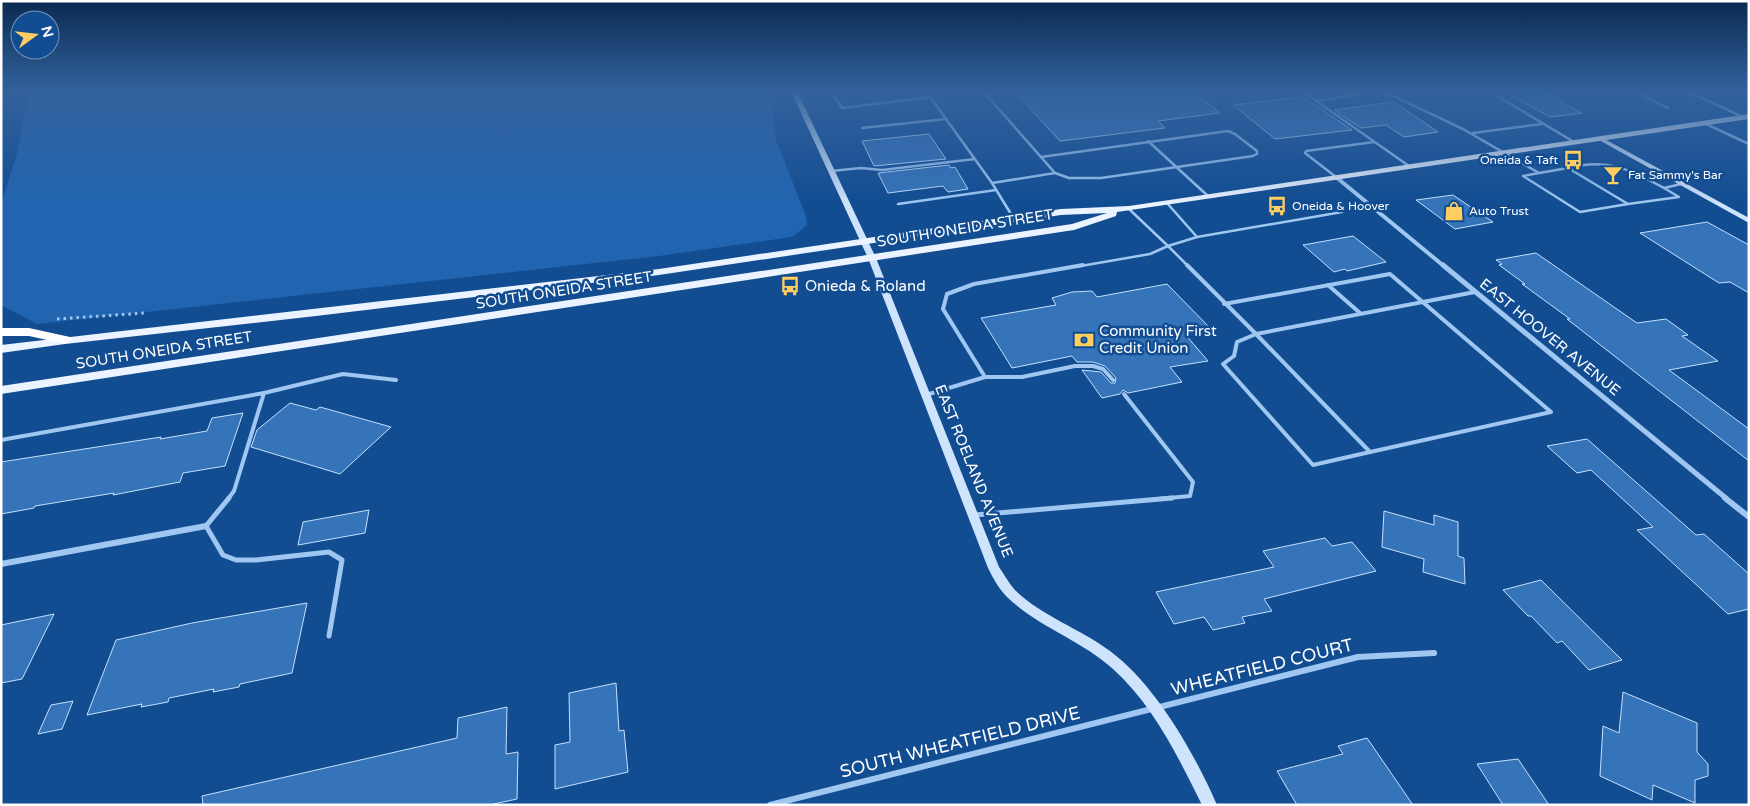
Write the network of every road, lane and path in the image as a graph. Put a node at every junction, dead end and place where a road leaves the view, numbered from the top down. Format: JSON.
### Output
{"nodes":[{"id":1,"x":811,"y":129,"type":"edge"},
{"id":2,"x":953,"y":129,"type":"edge"},
{"id":3,"x":1017,"y":129,"type":"edge"},
{"id":4,"x":1355,"y":129,"type":"edge"},
{"id":5,"x":1464,"y":129,"type":"edge"},
{"id":6,"x":1507,"y":129,"type":"edge"},
{"id":7,"x":1550,"y":129,"type":"edge"},
{"id":8,"x":1665,"y":129,"type":"edge"},
{"id":9,"x":1716,"y":129,"type":"edge"},
{"id":10,"x":1473,"y":133,"type":"junction"},
{"id":11,"x":1599,"y":138,"type":"junction"},
{"id":12,"x":1148,"y":141,"type":"junction"},
{"id":13,"x":1374,"y":142,"type":"junction"},
{"id":14,"x":1574,"y":142,"type":"junction"},
{"id":15,"x":1749,"y":144,"type":"edge"},
{"id":16,"x":1506,"y":152,"type":"junction"},
{"id":17,"x":1041,"y":156,"type":"junction"},
{"id":18,"x":975,"y":159,"type":"junction"},
{"id":19,"x":1409,"y":166,"type":"junction"},
{"id":20,"x":1177,"y":168,"type":"junction"},
{"id":21,"x":1568,"y":168,"type":"junction"},
{"id":22,"x":831,"y":171,"type":"junction"},
{"id":23,"x":1055,"y":173,"type":"junction"},
{"id":24,"x":1539,"y":173,"type":"junction"},
{"id":25,"x":1336,"y":177,"type":"junction"},
{"id":26,"x":992,"y":183,"type":"junction"},
{"id":27,"x":1681,"y":184,"type":"junction"},
{"id":28,"x":1664,"y":188,"type":"junction"},
{"id":29,"x":996,"y":190,"type":"junction"},
{"id":30,"x":1208,"y":196,"type":"junction"},
{"id":31,"x":1166,"y":203,"type":"junction"},
{"id":32,"x":898,"y":204,"type":"dead end"},
{"id":33,"x":1628,"y":204,"type":"junction"},
{"id":34,"x":1129,"y":209,"type":"junction"},
{"id":35,"x":1342,"y":212,"type":"dead end"},
{"id":36,"x":1014,"y":219,"type":"junction"},
{"id":37,"x":1749,"y":221,"type":"edge"},
{"id":38,"x":1197,"y":237,"type":"junction"},
{"id":39,"x":1168,"y":246,"type":"junction"},
{"id":40,"x":868,"y":250,"type":"junction"},
{"id":41,"x":1328,"y":285,"type":"junction"},
{"id":42,"x":1475,"y":292,"type":"junction"},
{"id":43,"x":1422,"y":301,"type":"junction"},
{"id":44,"x":1224,"y":304,"type":"junction"},
{"id":45,"x":1360,"y":313,"type":"junction"},
{"id":46,"x":1,"y":332,"type":"edge"},
{"id":47,"x":1256,"y":334,"type":"junction"},
{"id":48,"x":65,"y":340,"type":"junction"},
{"id":49,"x":1,"y":349,"type":"edge"},
{"id":50,"x":985,"y":377,"type":"junction"},
{"id":51,"x":396,"y":380,"type":"dead end"},
{"id":52,"x":1113,"y":380,"type":"dead end"},
{"id":53,"x":1,"y":390,"type":"edge"},
{"id":54,"x":264,"y":393,"type":"junction"},
{"id":55,"x":1124,"y":394,"type":"dead end"},
{"id":56,"x":926,"y":395,"type":"junction"},
{"id":57,"x":1,"y":440,"type":"edge"},
{"id":58,"x":1371,"y":452,"type":"junction"},
{"id":59,"x":972,"y":515,"type":"junction"},
{"id":60,"x":1749,"y":517,"type":"edge"},
{"id":61,"x":206,"y":526,"type":"junction"},
{"id":62,"x":1,"y":564,"type":"edge"},
{"id":63,"x":329,"y":636,"type":"dead end"},
{"id":64,"x":1434,"y":653,"type":"dead end"},
{"id":65,"x":1157,"y":709,"type":"junction"},
{"id":66,"x":770,"y":805,"type":"edge"},
{"id":67,"x":1210,"y":805,"type":"edge"}],
"edges":[{"from":1,"to":22,"type":"street","name":"EAST ROELAND AVENUE"},
{"from":2,"to":18,"type":"lane"},
{"from":3,"to":17,"type":"lane"},
{"from":4,"to":13,"type":"lane"},
{"from":5,"to":10,"type":"lane"},
{"from":6,"to":10,"type":"lane"},
{"from":7,"to":14,"type":"lane"},
{"from":8,"to":11,"type":"main road","name":"SOUTH ONEIDA STREET"},
{"from":9,"to":15,"type":"lane"},
{"from":10,"to":16,"type":"lane"},
{"from":11,"to":14,"type":"main road","name":"SOUTH ONEIDA STREET"},
{"from":11,"to":27,"type":"street"},
{"from":12,"to":17,"type":"lane"},
{"from":12,"to":20,"type":"lane"},
{"from":12,"to":20,"type":"lane"},
{"from":13,"to":19,"type":"lane"},
{"from":13,"to":25,"type":"lane"},
{"from":14,"to":16,"type":"main road","name":"SOUTH ONEIDA STREET"},
{"from":16,"to":19,"type":"main road","name":"SOUTH ONEIDA STREET"},
{"from":16,"to":24,"type":"lane"},
{"from":17,"to":23,"type":"lane"},
{"from":18,"to":22,"type":"lane"},
{"from":18,"to":26,"type":"lane"},
{"from":19,"to":25,"type":"main road","name":"SOUTH ONEIDA STREET"},
{"from":20,"to":23,"type":"lane"},
{"from":20,"to":30,"type":"lane"},
{"from":21,"to":24,"type":"lane"},
{"from":21,"to":28,"type":"lane"},
{"from":21,"to":33,"type":"lane"},
{"from":22,"to":40,"type":"street","name":"EAST ROELAND AVENUE"},
{"from":23,"to":26,"type":"lane"},
{"from":24,"to":33,"type":"lane"},
{"from":25,"to":30,"type":"main road","name":"SOUTH ONEIDA STREET"},
{"from":25,"to":42,"type":"street","name":"EAST HOOVER AVENUE"},
{"from":26,"to":29,"type":"lane"},
{"from":27,"to":28,"type":"lane"},
{"from":27,"to":37,"type":"street"},
{"from":28,"to":33,"type":"lane"},
{"from":29,"to":32,"type":"lane"},
{"from":29,"to":36,"type":"lane"},
{"from":30,"to":31,"type":"main road","name":"SOUTH ONEIDA STREET"},
{"from":31,"to":34,"type":"main road","name":"SOUTH ONEIDA STREET"},
{"from":31,"to":38,"type":"lane"},
{"from":34,"to":36,"type":"main road","name":"SOUTH ONEIDA STREET"},
{"from":34,"to":39,"type":"lane"},
{"from":34,"to":40,"type":"main road","name":"SOUTH ONEIDA STREET"},
{"from":35,"to":38,"type":"lane"},
{"from":36,"to":40,"type":"main road","name":"SOUTH ONEIDA STREET"},
{"from":38,"to":39,"type":"lane"},
{"from":39,"to":44,"type":"lane"},
{"from":39,"to":50,"type":"lane"},
{"from":40,"to":48,"type":"main road","name":"SOUTH ONEIDA STREET"},
{"from":40,"to":53,"type":"main road","name":"SOUTH ONEIDA STREET"},
{"from":40,"to":56,"type":"street","name":"EAST ROELAND AVENUE"},
{"from":41,"to":43,"type":"lane"},
{"from":41,"to":44,"type":"lane"},
{"from":41,"to":45,"type":"lane"},
{"from":42,"to":43,"type":"lane"},
{"from":42,"to":60,"type":"street","name":"EAST HOOVER AVENUE"},
{"from":43,"to":45,"type":"lane"},
{"from":43,"to":58,"type":"lane"},
{"from":44,"to":47,"type":"lane"},
{"from":45,"to":47,"type":"lane"},
{"from":46,"to":48,"type":"highway"},
{"from":47,"to":58,"type":"lane"},
{"from":47,"to":58,"type":"lane"},
{"from":48,"to":49,"type":"main road","name":"SOUTH ONEIDA STREET"},
{"from":50,"to":52,"type":"lane"},
{"from":50,"to":56,"type":"lane"},
{"from":51,"to":54,"type":"lane"},
{"from":54,"to":57,"type":"lane"},
{"from":54,"to":61,"type":"lane"},
{"from":55,"to":59,"type":"lane"},
{"from":56,"to":59,"type":"street","name":"EAST ROELAND AVENUE"},
{"from":59,"to":65,"type":"street","name":"EAST ROELAND AVENUE"},
{"from":61,"to":62,"type":"street"},
{"from":61,"to":63,"type":"lane"},
{"from":64,"to":65,"type":"street","name":"WHEATFIELD COURT"},
{"from":65,"to":66,"type":"street","name":"SOUTH WHEATFIELD DRIVE"},
{"from":65,"to":67,"type":"street","name":"EAST ROELAND AVENUE"}]}
